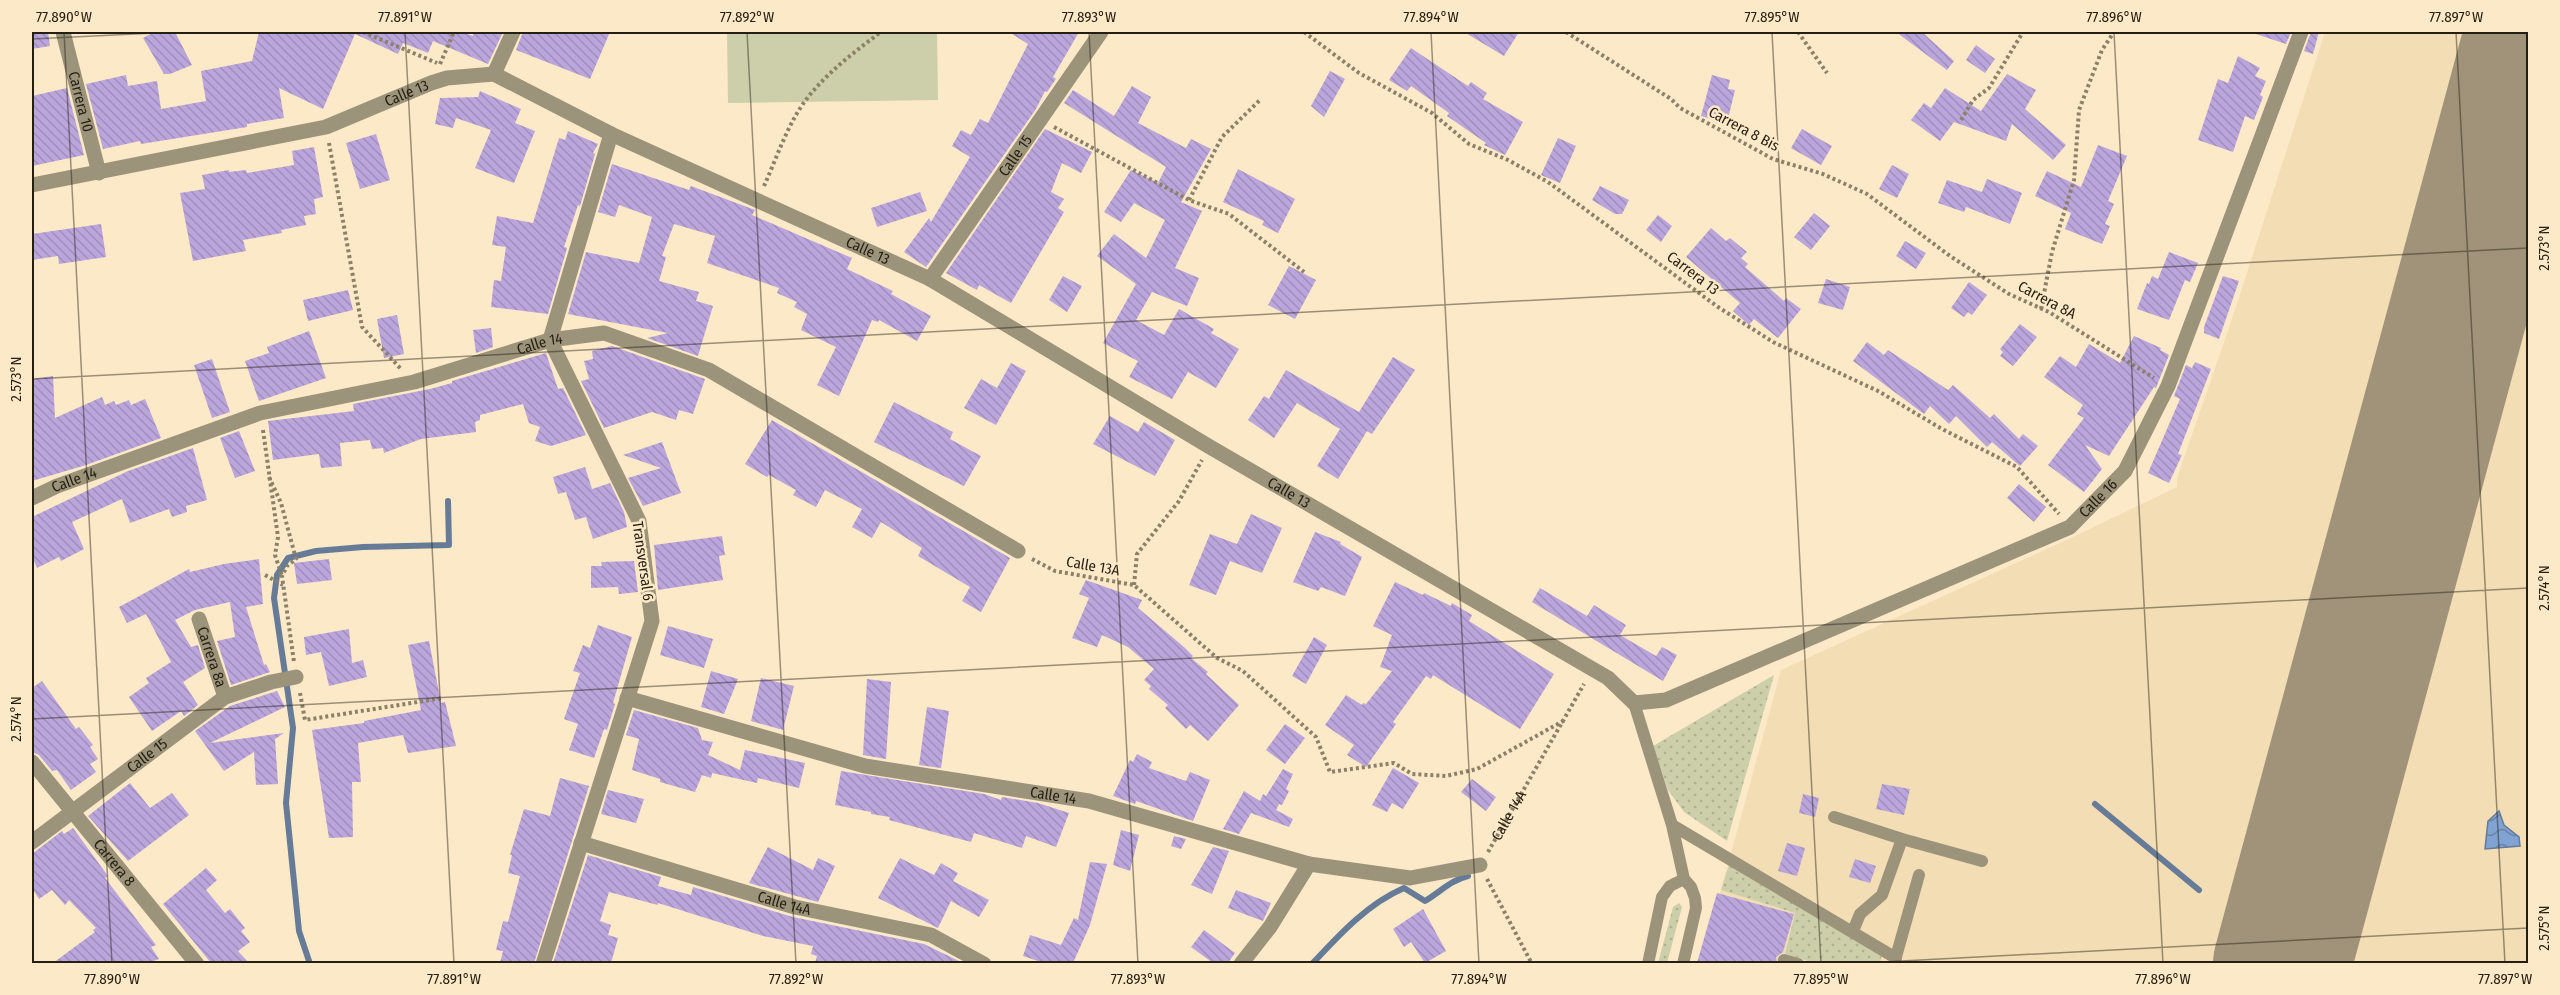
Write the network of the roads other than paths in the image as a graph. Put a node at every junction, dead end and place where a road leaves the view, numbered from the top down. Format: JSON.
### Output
{"nodes":[{"id":1,"x":63,"y":32,"type":"edge"},
{"id":2,"x":513,"y":32,"type":"edge"},
{"id":3,"x":1101,"y":32,"type":"edge"},
{"id":4,"x":2301,"y":32,"type":"edge"},
{"id":5,"x":494,"y":74,"type":"junction"},
{"id":6,"x":611,"y":134,"type":"junction"},
{"id":7,"x":99,"y":173,"type":"junction"},
{"id":8,"x":32,"y":186,"type":"edge"},
{"id":9,"x":930,"y":279,"type":"junction"},
{"id":10,"x":550,"y":340,"type":"junction"},
{"id":11,"x":32,"y":498,"type":"edge"},
{"id":12,"x":1018,"y":551,"type":"road end"},
{"id":13,"x":199,"y":619,"type":"dead end"},
{"id":14,"x":296,"y":677,"type":"dead end"},
{"id":15,"x":225,"y":697,"type":"junction"},
{"id":16,"x":627,"y":698,"type":"junction"},
{"id":17,"x":1634,"y":703,"type":"junction"},
{"id":18,"x":32,"y":762,"type":"edge"},
{"id":19,"x":72,"y":812,"type":"junction"},
{"id":20,"x":1834,"y":817,"type":"dead end"},
{"id":21,"x":1672,"y":825,"type":"junction"},
{"id":22,"x":1902,"y":839,"type":"junction"},
{"id":23,"x":32,"y":842,"type":"edge"},
{"id":24,"x":581,"y":843,"type":"junction"},
{"id":25,"x":1982,"y":861,"type":"dead end"},
{"id":26,"x":1309,"y":864,"type":"junction"},
{"id":27,"x":1480,"y":865,"type":"road end"},
{"id":28,"x":1919,"y":875,"type":"dead end"},
{"id":29,"x":1683,"y":879,"type":"junction"},
{"id":30,"x":1853,"y":932,"type":"junction"},
{"id":31,"x":1784,"y":960,"type":"dead end"},
{"id":32,"x":1895,"y":961,"type":"edge"},
{"id":33,"x":197,"y":963,"type":"edge"},
{"id":34,"x":543,"y":963,"type":"edge"},
{"id":35,"x":984,"y":963,"type":"edge"},
{"id":36,"x":1241,"y":963,"type":"edge"},
{"id":37,"x":1648,"y":963,"type":"edge"},
{"id":38,"x":1683,"y":963,"type":"edge"},
{"id":39,"x":1798,"y":963,"type":"edge"}],
"edges":[{"from":1,"to":7,"type":"street","name":"Carrera 10"},
{"from":2,"to":5,"type":"street"},
{"from":3,"to":9,"type":"street","name":"Calle 15"},
{"from":4,"to":17,"type":"street","name":"Calle 16"},
{"from":5,"to":6,"type":"street","name":"Calle 13"},
{"from":5,"to":7,"type":"street","name":"Calle 13"},
{"from":6,"to":9,"type":"street","name":"Calle 13"},
{"from":6,"to":10,"type":"street"},
{"from":7,"to":8,"type":"street","name":"Calle 13"},
{"from":9,"to":17,"type":"street","name":"Calle 13"},
{"from":10,"to":11,"type":"street","name":"Calle 14"},
{"from":10,"to":12,"type":"street","name":"Calle 14"},
{"from":10,"to":16,"type":"street","name":"Transversal 6"},
{"from":13,"to":15,"type":"street","name":"Carrera 8a"},
{"from":14,"to":15,"type":"street","name":"Calle 15"},
{"from":15,"to":19,"type":"street","name":"Calle 15"},
{"from":16,"to":24,"type":"street","name":"Transversal 6"},
{"from":16,"to":26,"type":"street","name":"Calle 14"},
{"from":17,"to":21,"type":"lane"},
{"from":18,"to":19,"type":"street","name":"Carrera 8"},
{"from":19,"to":23,"type":"street","name":"Calle 15"},
{"from":19,"to":33,"type":"street","name":"Carrera 8"},
{"from":20,"to":22,"type":"lane"},
{"from":21,"to":29,"type":"lane"},
{"from":21,"to":30,"type":"lane"},
{"from":22,"to":25,"type":"lane"},
{"from":22,"to":30,"type":"lane"},
{"from":24,"to":34,"type":"street","name":"Transversal 6"},
{"from":24,"to":35,"type":"street","name":"Calle 14A"},
{"from":26,"to":27,"type":"street","name":"Calle 14"},
{"from":26,"to":36,"type":"street"},
{"from":28,"to":32,"type":"lane"},
{"from":29,"to":37,"type":"lane"},
{"from":29,"to":38,"type":"lane"},
{"from":30,"to":32,"type":"lane"},
{"from":31,"to":39,"type":"lane"}]}
